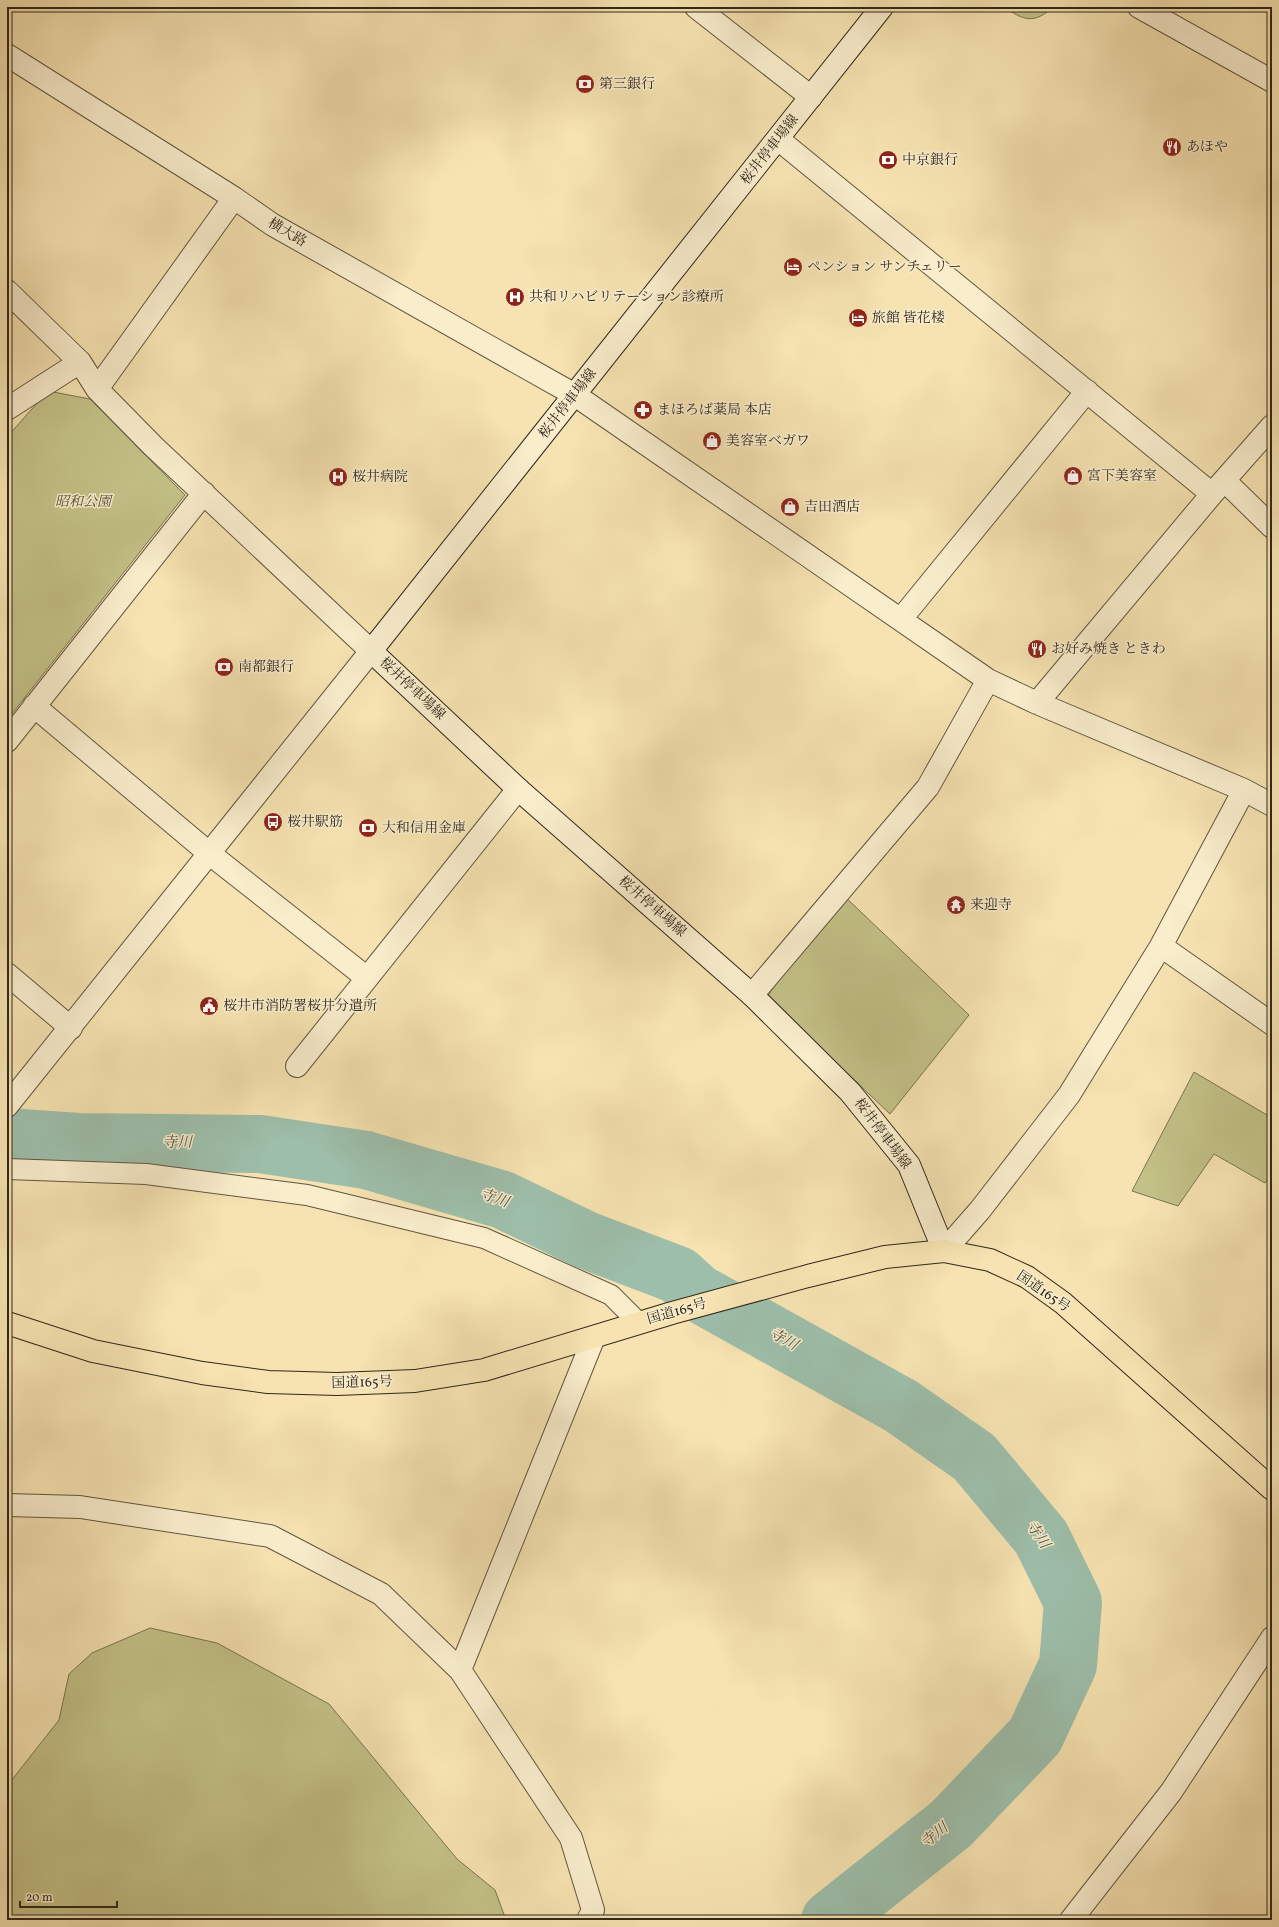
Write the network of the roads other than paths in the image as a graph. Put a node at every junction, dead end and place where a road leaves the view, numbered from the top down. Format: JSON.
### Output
{"nodes":[{"id":1,"x":696,"y":7,"type":"edge"},
{"id":2,"x":882,"y":7,"type":"edge"},
{"id":3,"x":1139,"y":7,"type":"edge"},
{"id":4,"x":7,"y":56,"type":"edge"},
{"id":5,"x":1272,"y":81,"type":"edge"},
{"id":6,"x":811,"y":97,"type":"junction"},
{"id":7,"x":778,"y":139,"type":"junction"},
{"id":8,"x":234,"y":198,"type":"junction"},
{"id":9,"x":7,"y":291,"type":"edge"},
{"id":10,"x":80,"y":362,"type":"junction"},
{"id":11,"x":97,"y":389,"type":"junction"},
{"id":12,"x":1087,"y":391,"type":"junction"},
{"id":13,"x":575,"y":395,"type":"junction"},
{"id":14,"x":7,"y":410,"type":"edge"},
{"id":15,"x":1272,"y":426,"type":"edge"},
{"id":16,"x":1218,"y":487,"type":"junction"},
{"id":17,"x":204,"y":493,"type":"junction"},
{"id":18,"x":1272,"y":527,"type":"edge"},
{"id":19,"x":901,"y":619,"type":"junction"},
{"id":20,"x":371,"y":651,"type":"junction"},
{"id":21,"x":988,"y":680,"type":"junction"},
{"id":22,"x":1037,"y":703,"type":"junction"},
{"id":23,"x":34,"y":706,"type":"junction"},
{"id":24,"x":7,"y":741,"type":"edge"},
{"id":25,"x":518,"y":789,"type":"junction"},
{"id":26,"x":1244,"y":790,"type":"junction"},
{"id":27,"x":1272,"y":805,"type":"edge"},
{"id":28,"x":210,"y":854,"type":"junction"},
{"id":29,"x":1161,"y":946,"type":"junction"},
{"id":30,"x":7,"y":974,"type":"edge"},
{"id":31,"x":367,"y":978,"type":"junction"},
{"id":32,"x":752,"y":995,"type":"junction"},
{"id":33,"x":1272,"y":1024,"type":"edge"},
{"id":34,"x":70,"y":1028,"type":"junction"},
{"id":35,"x":297,"y":1066,"type":"dead end"},
{"id":36,"x":7,"y":1106,"type":"edge"},
{"id":37,"x":7,"y":1169,"type":"edge"},
{"id":38,"x":944,"y":1251,"type":"junction"},
{"id":39,"x":7,"y":1323,"type":"edge"},
{"id":40,"x":640,"y":1323,"type":"junction"},
{"id":41,"x":594,"y":1337,"type":"junction"},
{"id":42,"x":1272,"y":1489,"type":"edge"},
{"id":43,"x":7,"y":1505,"type":"edge"},
{"id":44,"x":1272,"y":1638,"type":"edge"},
{"id":45,"x":460,"y":1670,"type":"junction"},
{"id":46,"x":588,"y":1920,"type":"edge"},
{"id":47,"x":1071,"y":1920,"type":"edge"}],
"edges":[{"from":1,"to":6,"type":"street"},
{"from":2,"to":6,"type":"street","name":"桜井停車場線"},
{"from":3,"to":5,"type":"street"},
{"from":4,"to":8,"type":"street","name":"横大路"},
{"from":6,"to":7,"type":"street","name":"桜井停車場線"},
{"from":7,"to":12,"type":"street"},
{"from":7,"to":13,"type":"street","name":"桜井停車場線"},
{"from":8,"to":11,"type":"street"},
{"from":8,"to":13,"type":"street","name":"横大路"},
{"from":9,"to":10,"type":"street"},
{"from":10,"to":11,"type":"street"},
{"from":10,"to":14,"type":"street"},
{"from":11,"to":17,"type":"street"},
{"from":12,"to":16,"type":"street"},
{"from":12,"to":19,"type":"street"},
{"from":13,"to":19,"type":"street","name":"横大路"},
{"from":13,"to":20,"type":"street","name":"桜井停車場線"},
{"from":15,"to":16,"type":"street"},
{"from":16,"to":18,"type":"street"},
{"from":16,"to":22,"type":"street"},
{"from":17,"to":20,"type":"street"},
{"from":17,"to":23,"type":"street"},
{"from":19,"to":21,"type":"street","name":"横大路"},
{"from":20,"to":25,"type":"street","name":"桜井停車場線"},
{"from":20,"to":28,"type":"street"},
{"from":21,"to":22,"type":"street","name":"横大路"},
{"from":21,"to":32,"type":"street"},
{"from":22,"to":26,"type":"street","name":"横大路"},
{"from":23,"to":24,"type":"street"},
{"from":23,"to":28,"type":"street"},
{"from":25,"to":31,"type":"street"},
{"from":25,"to":32,"type":"street","name":"桜井停車場線"},
{"from":26,"to":27,"type":"street","name":"横大路"},
{"from":26,"to":29,"type":"street"},
{"from":28,"to":31,"type":"street"},
{"from":28,"to":34,"type":"street"},
{"from":29,"to":33,"type":"street"},
{"from":29,"to":38,"type":"street"},
{"from":30,"to":34,"type":"street"},
{"from":31,"to":35,"type":"street"},
{"from":32,"to":38,"type":"street","name":"桜井停車場線"},
{"from":34,"to":36,"type":"street"},
{"from":37,"to":40,"type":"lane"},
{"from":38,"to":40,"type":"highway","name":"国道165号"},
{"from":38,"to":42,"type":"highway","name":"国道165号"},
{"from":39,"to":41,"type":"highway","name":"国道165号"},
{"from":40,"to":41,"type":"highway","name":"国道165号"},
{"from":41,"to":45,"type":"street"},
{"from":43,"to":45,"type":"street"},
{"from":44,"to":47,"type":"street"},
{"from":45,"to":46,"type":"street"}]}
